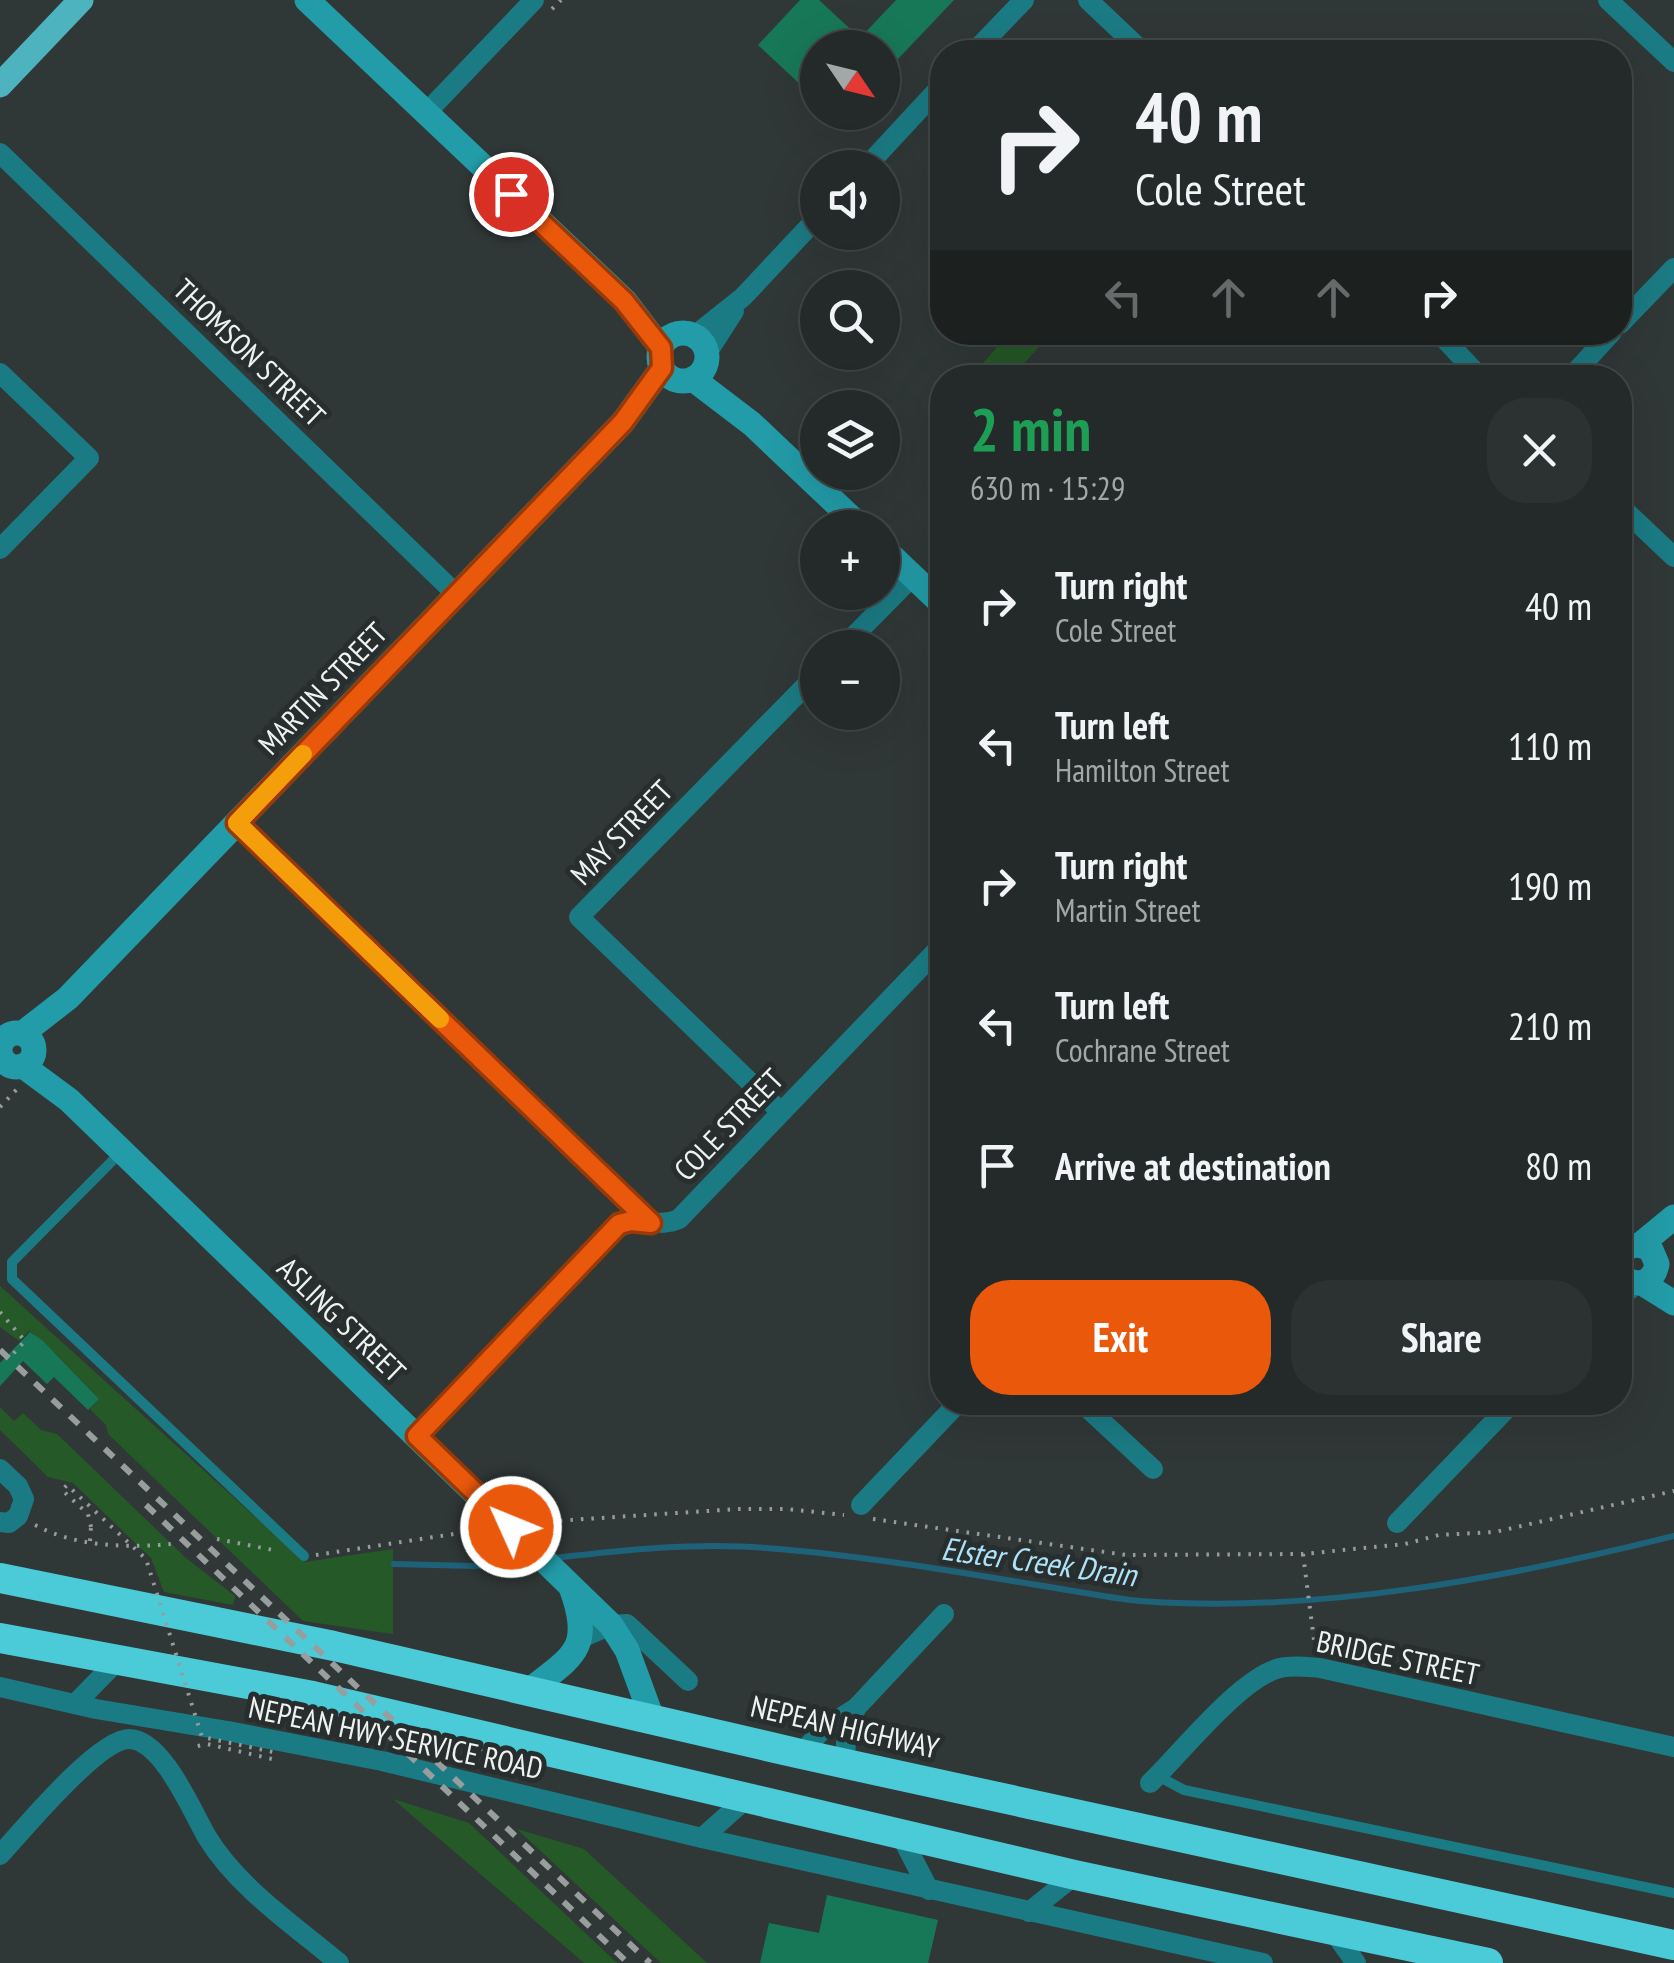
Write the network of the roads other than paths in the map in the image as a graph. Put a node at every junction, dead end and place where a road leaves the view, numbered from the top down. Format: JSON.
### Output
{"nodes":[{"id":1,"x":81,"y":0,"type":"edge"},
{"id":2,"x":307,"y":0,"type":"edge"},
{"id":3,"x":1024,"y":0,"type":"edge"},
{"id":4,"x":1088,"y":0,"type":"edge"},
{"id":5,"x":1608,"y":0,"type":"edge"},
{"id":6,"x":527,"y":2,"type":"edge"},
{"id":7,"x":986,"y":40,"type":"edge"},
{"id":8,"x":1130,"y":40,"type":"edge"},
{"id":9,"x":1674,"y":62,"type":"edge"},
{"id":10,"x":0,"y":85,"type":"edge"},
{"id":11,"x":930,"y":98,"type":"edge"},
{"id":12,"x":426,"y":114,"type":"junction"},
{"id":13,"x":881,"y":150,"type":"edge"},
{"id":14,"x":0,"y":153,"type":"edge"},
{"id":15,"x":800,"y":237,"type":"edge"},
{"id":16,"x":1674,"y":268,"type":"edge"},
{"id":17,"x":1632,"y":312,"type":"edge"},
{"id":18,"x":1451,"y":345,"type":"edge"},
{"id":19,"x":1600,"y":345,"type":"edge"},
{"id":20,"x":685,"y":358,"type":"junction"},
{"id":21,"x":1470,"y":365,"type":"edge"},
{"id":22,"x":1582,"y":365,"type":"edge"},
{"id":23,"x":0,"y":373,"type":"edge"},
{"id":24,"x":843,"y":510,"type":"edge"},
{"id":25,"x":1632,"y":517,"type":"edge"},
{"id":26,"x":0,"y":549,"type":"edge"},
{"id":27,"x":1674,"y":557,"type":"edge"},
{"id":28,"x":900,"y":564,"type":"edge"},
{"id":29,"x":912,"y":576,"type":"junction"},
{"id":30,"x":930,"y":593,"type":"edge"},
{"id":31,"x":457,"y":595,"type":"junction"},
{"id":32,"x":860,"y":630,"type":"edge"},
{"id":33,"x":800,"y":691,"type":"edge"},
{"id":34,"x":237,"y":823,"type":"junction"},
{"id":35,"x":930,"y":958,"type":"edge"},
{"id":36,"x":13,"y":1053,"type":"edge"},
{"id":37,"x":781,"y":1112,"type":"junction"},
{"id":38,"x":122,"y":1151,"type":"junction"},
{"id":39,"x":1674,"y":1221,"type":"edge"},
{"id":40,"x":651,"y":1223,"type":"junction"},
{"id":41,"x":1634,"y":1264,"type":"edge"},
{"id":42,"x":1674,"y":1300,"type":"edge"},
{"id":43,"x":947,"y":1415,"type":"edge"},
{"id":44,"x":1095,"y":1415,"type":"edge"},
{"id":45,"x":1501,"y":1415,"type":"edge"},
{"id":46,"x":417,"y":1436,"type":"junction"},
{"id":47,"x":0,"y":1469,"type":"edge"},
{"id":48,"x":1153,"y":1470,"type":"dead end"},
{"id":49,"x":857,"y":1513,"type":"road end"},
{"id":50,"x":9,"y":1519,"type":"edge"},
{"id":51,"x":1397,"y":1523,"type":"dead end"},
{"id":52,"x":304,"y":1556,"type":"road end"},
{"id":53,"x":0,"y":1578,"type":"edge"},
{"id":54,"x":570,"y":1584,"type":"junction"},
{"id":55,"x":944,"y":1614,"type":"dead end"},
{"id":56,"x":611,"y":1625,"type":"junction"},
{"id":57,"x":0,"y":1638,"type":"edge"},
{"id":58,"x":581,"y":1638,"type":"junction"},
{"id":59,"x":117,"y":1661,"type":"junction"},
{"id":60,"x":688,"y":1680,"type":"dead end"},
{"id":61,"x":0,"y":1687,"type":"edge"},
{"id":62,"x":530,"y":1690,"type":"junction"},
{"id":63,"x":75,"y":1704,"type":"junction"},
{"id":64,"x":856,"y":1708,"type":"junction"},
{"id":65,"x":96,"y":1709,"type":"junction"},
{"id":66,"x":652,"y":1718,"type":"junction"},
{"id":67,"x":177,"y":1722,"type":"junction"},
{"id":68,"x":761,"y":1743,"type":"junction"},
{"id":69,"x":1674,"y":1747,"type":"edge"},
{"id":70,"x":159,"y":1754,"type":"junction"},
{"id":71,"x":801,"y":1754,"type":"junction"},
{"id":72,"x":90,"y":1760,"type":"junction"},
{"id":73,"x":844,"y":1763,"type":"junction"},
{"id":74,"x":1154,"y":1779,"type":"joint"},
{"id":75,"x":748,"y":1797,"type":"junction"},
{"id":76,"x":10,"y":1831,"type":"edge"},
{"id":77,"x":900,"y":1834,"type":"junction"},
{"id":78,"x":702,"y":1838,"type":"junction"},
{"id":79,"x":0,"y":1855,"type":"edge"},
{"id":80,"x":1074,"y":1875,"type":"junction"},
{"id":81,"x":929,"y":1890,"type":"junction"},
{"id":82,"x":1674,"y":1893,"type":"edge"},
{"id":83,"x":1029,"y":1912,"type":"junction"},
{"id":84,"x":1331,"y":1928,"type":"junction"},
{"id":85,"x":1674,"y":1945,"type":"edge"},
{"id":86,"x":330,"y":1960,"type":"edge"},
{"id":87,"x":1263,"y":1963,"type":"edge"},
{"id":88,"x":1356,"y":1963,"type":"edge"},
{"id":89,"x":1488,"y":1963,"type":"edge"}],
"edges":[{"from":1,"to":10,"type":"main road"},
{"from":2,"to":12,"type":"street"},
{"from":3,"to":7,"type":"street"},
{"from":4,"to":8,"type":"street"},
{"from":5,"to":9,"type":"street"},
{"from":6,"to":12,"type":"street"},
{"from":11,"to":13,"type":"street"},
{"from":12,"to":20,"type":"street"},
{"from":14,"to":31,"type":"street","name":"THOMSON STREET"},
{"from":15,"to":20,"type":"street","name":"MARTIN STREET"},
{"from":16,"to":17,"type":"street"},
{"from":18,"to":21,"type":"street"},
{"from":19,"to":22,"type":"street"},
{"from":20,"to":24,"type":"street"},
{"from":20,"to":31,"type":"street","name":"MARTIN STREET"},
{"from":23,"to":26,"type":"street"},
{"from":25,"to":27,"type":"street"},
{"from":28,"to":29,"type":"street"},
{"from":29,"to":30,"type":"street"},
{"from":29,"to":32,"type":"street"},
{"from":31,"to":34,"type":"street","name":"MARTIN STREET"},
{"from":33,"to":37,"type":"street","name":"MAY STREET"},
{"from":34,"to":36,"type":"street","name":"MARTIN STREET"},
{"from":34,"to":40,"type":"street"},
{"from":35,"to":37,"type":"street","name":"COLE STREET"},
{"from":36,"to":38,"type":"street","name":"ASLING STREET"},
{"from":37,"to":40,"type":"street","name":"COLE STREET"},
{"from":38,"to":46,"type":"street","name":"ASLING STREET"},
{"from":38,"to":52,"type":"lane"},
{"from":39,"to":41,"type":"street"},
{"from":40,"to":46,"type":"street","name":"COLE STREET"},
{"from":41,"to":42,"type":"street"},
{"from":43,"to":49,"type":"street"},
{"from":44,"to":48,"type":"street"},
{"from":45,"to":51,"type":"street"},
{"from":46,"to":54,"type":"street","name":"ASLING STREET"},
{"from":47,"to":50,"type":"street"},
{"from":53,"to":62,"type":"highway","name":"NEPEAN HIGHWAY"},
{"from":54,"to":56,"type":"street","name":"ASLING STREET"},
{"from":54,"to":58,"type":"street"},
{"from":55,"to":64,"type":"street"},
{"from":56,"to":58,"type":"street"},
{"from":56,"to":60,"type":"street","name":"ASLING STREET"},
{"from":56,"to":66,"type":"street","name":"ASLING STREET"},
{"from":57,"to":59,"type":"highway"},
{"from":58,"to":62,"type":"street"},
{"from":59,"to":63,"type":"street"},
{"from":59,"to":75,"type":"highway"},
{"from":61,"to":63,"type":"street","name":"NEPEAN HWY SERVICE ROAD"},
{"from":62,"to":66,"type":"highway","name":"NEPEAN HIGHWAY"},
{"from":63,"to":65,"type":"street","name":"NEPEAN HWY SERVICE ROAD"},
{"from":64,"to":71,"type":"street"},
{"from":64,"to":73,"type":"street"},
{"from":65,"to":67,"type":"street","name":"NEPEAN HWY SERVICE ROAD"},
{"from":65,"to":72,"type":"street"},
{"from":66,"to":68,"type":"highway","name":"NEPEAN HIGHWAY"},
{"from":67,"to":70,"type":"street"},
{"from":67,"to":78,"type":"street","name":"NEPEAN HWY SERVICE ROAD"},
{"from":68,"to":71,"type":"highway","name":"NEPEAN HIGHWAY"},
{"from":68,"to":75,"type":"highway"},
{"from":69,"to":74,"type":"street","name":"BRIDGE STREET"},
{"from":70,"to":72,"type":"street"},
{"from":70,"to":86,"type":"street"},
{"from":71,"to":73,"type":"highway","name":"NEPEAN HIGHWAY"},
{"from":72,"to":76,"type":"street"},
{"from":73,"to":85,"type":"highway","name":"NEPEAN HIGHWAY"},
{"from":74,"to":82,"type":"lane"},
{"from":75,"to":77,"type":"highway"},
{"from":75,"to":78,"type":"street"},
{"from":76,"to":79,"type":"street"},
{"from":77,"to":80,"type":"highway"},
{"from":77,"to":81,"type":"street"},
{"from":78,"to":81,"type":"street","name":"NEPEAN HWY SERVICE ROAD"},
{"from":80,"to":83,"type":"street"},
{"from":80,"to":84,"type":"highway"},
{"from":81,"to":83,"type":"street","name":"NEPEAN HWY SERVICE ROAD"},
{"from":83,"to":87,"type":"street","name":"NEPEAN HWY SERVICE ROAD"},
{"from":84,"to":88,"type":"street"},
{"from":84,"to":89,"type":"highway"}]}
